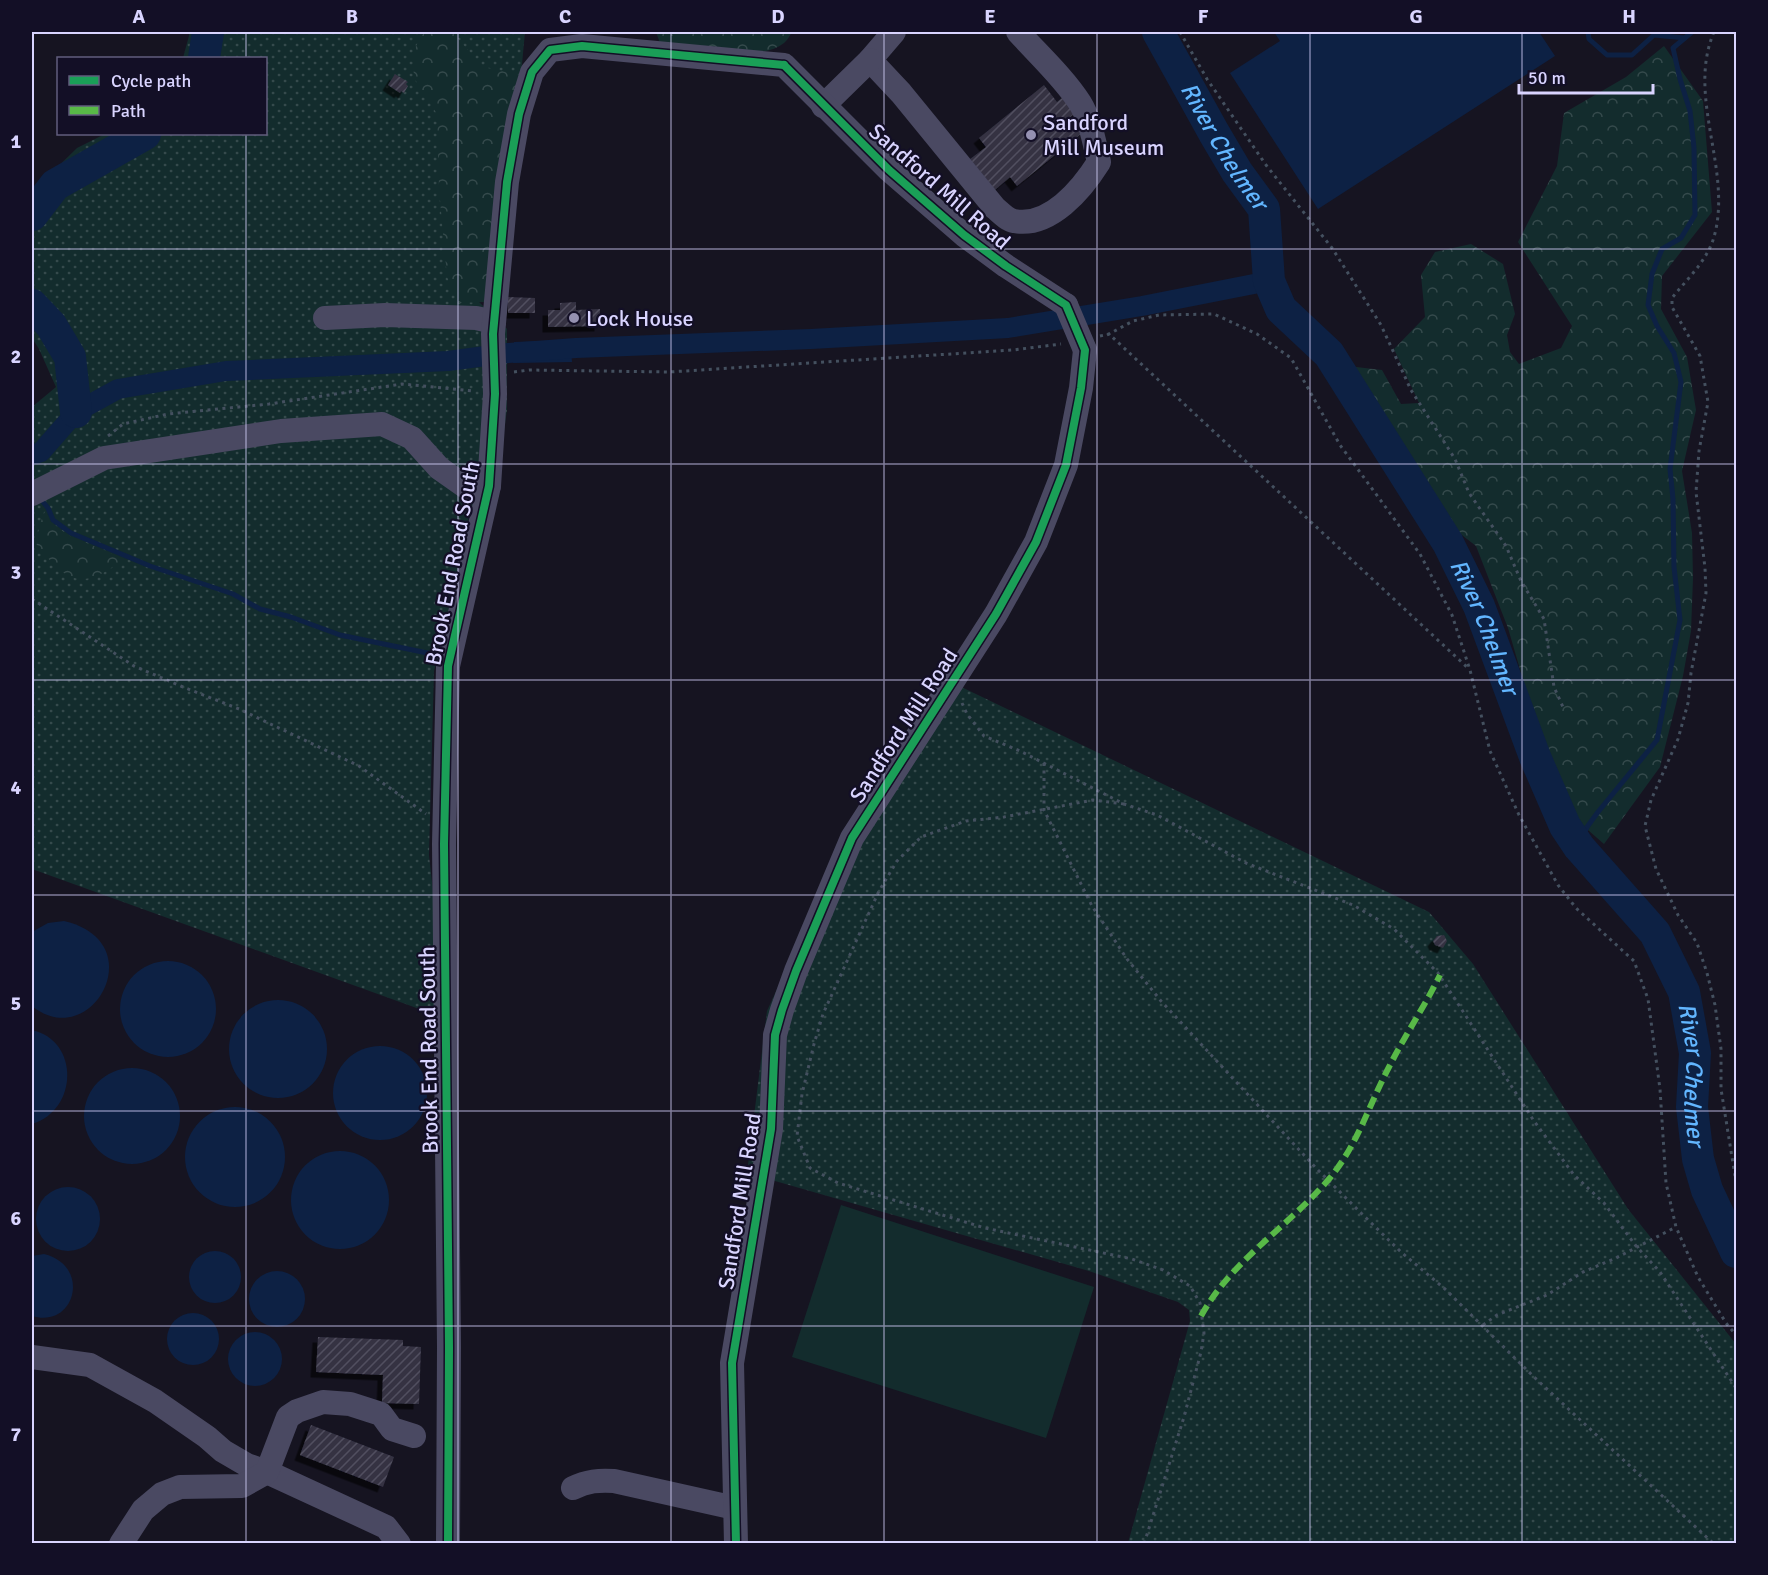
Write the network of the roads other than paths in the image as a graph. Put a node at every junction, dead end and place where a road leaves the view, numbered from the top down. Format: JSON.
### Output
{"nodes":[{"id":1,"x":894,"y":32,"type":"edge"},
{"id":2,"x":1024,"y":34,"type":"edge"},
{"id":3,"x":870,"y":60,"type":"junction"},
{"id":4,"x":784,"y":64,"type":"joint"},
{"id":5,"x":824,"y":106,"type":"junction"},
{"id":6,"x":325,"y":318,"type":"dead end"},
{"id":7,"x":494,"y":328,"type":"junction"},
{"id":8,"x":489,"y":486,"type":"junction"},
{"id":9,"x":32,"y":494,"type":"edge"},
{"id":10,"x":32,"y":1357,"type":"edge"},
{"id":11,"x":414,"y":1436,"type":"dead end"},
{"id":12,"x":267,"y":1472,"type":"junction"},
{"id":13,"x":573,"y":1488,"type":"dead end"},
{"id":14,"x":735,"y":1508,"type":"junction"},
{"id":15,"x":121,"y":1544,"type":"edge"},
{"id":16,"x":399,"y":1544,"type":"edge"},
{"id":17,"x":448,"y":1544,"type":"edge"},
{"id":18,"x":736,"y":1544,"type":"edge"}],
"edges":[{"from":1,"to":3,"type":"street"},
{"from":2,"to":3,"type":"street"},
{"from":3,"to":5,"type":"street"},
{"from":4,"to":5,"type":"street","name":"Sandford Mill Road"},
{"from":4,"to":7,"type":"street","name":"Brook End Road South"},
{"from":5,"to":14,"type":"street","name":"Sandford Mill Road","bridge":true},
{"from":6,"to":7,"type":"street"},
{"from":7,"to":8,"type":"street","name":"Brook End Road South"},
{"from":8,"to":9,"type":"street"},
{"from":8,"to":17,"type":"street","name":"Brook End Road South"},
{"from":10,"to":12,"type":"street"},
{"from":11,"to":12,"type":"street"},
{"from":12,"to":15,"type":"street"},
{"from":12,"to":16,"type":"street"},
{"from":13,"to":14,"type":"street"},
{"from":14,"to":18,"type":"street","name":"Sandford Mill Road"}]}
